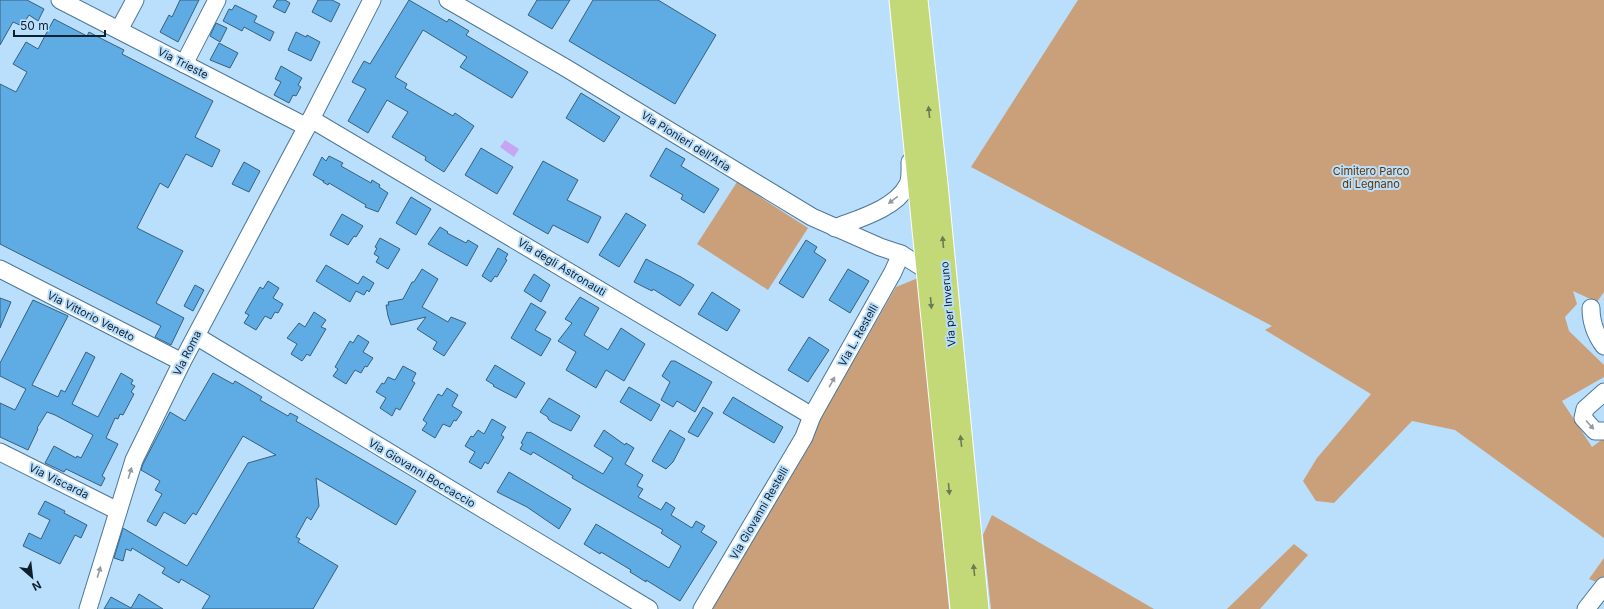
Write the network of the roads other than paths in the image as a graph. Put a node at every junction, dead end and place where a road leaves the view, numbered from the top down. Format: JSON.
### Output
{"nodes":[{"id":1,"x":60,"y":0,"type":"edge"},
{"id":2,"x":135,"y":0,"type":"edge"},
{"id":3,"x":217,"y":0,"type":"edge"},
{"id":4,"x":372,"y":0,"type":"edge"},
{"id":5,"x":448,"y":0,"type":"edge"},
{"id":6,"x":895,"y":0,"type":"edge"},
{"id":7,"x":900,"y":0,"type":"edge"},
{"id":8,"x":917,"y":0,"type":"edge"},
{"id":9,"x":119,"y":30,"type":"junction"},
{"id":10,"x":184,"y":64,"type":"junction"},
{"id":11,"x":311,"y":119,"type":"junction"},
{"id":12,"x":835,"y":228,"type":"junction"},
{"id":13,"x":901,"y":254,"type":"junction"},
{"id":14,"x":0,"y":269,"type":"edge"},
{"id":15,"x":928,"y":271,"type":"junction"},
{"id":16,"x":1590,"y":308,"type":"dead end"},
{"id":17,"x":196,"y":336,"type":"junction"},
{"id":18,"x":1604,"y":346,"type":"edge"},
{"id":19,"x":182,"y":362,"type":"junction"},
{"id":20,"x":1604,"y":392,"type":"edge"},
{"id":21,"x":812,"y":416,"type":"junction"},
{"id":22,"x":1604,"y":431,"type":"edge"},
{"id":23,"x":0,"y":452,"type":"edge"},
{"id":24,"x":118,"y":511,"type":"junction"},
{"id":25,"x":1604,"y":586,"type":"edge"},
{"id":26,"x":88,"y":609,"type":"edge"},
{"id":27,"x":649,"y":609,"type":"edge"},
{"id":28,"x":702,"y":609,"type":"edge"},
{"id":29,"x":960,"y":609,"type":"edge"},
{"id":30,"x":978,"y":609,"type":"edge"},
{"id":31,"x":1586,"y":609,"type":"edge"}],
"edges":[{"from":1,"to":9,"type":"street","name":"Via Trieste"},
{"from":2,"to":9,"type":"street"},
{"from":3,"to":10,"type":"street"},
{"from":4,"to":11,"type":"street","name":"Via Roma"},
{"from":5,"to":12,"type":"street","name":"Via Pionieri dell'Aria"},
{"from":6,"to":12,"type":"street","one_way":true},
{"from":7,"to":15,"type":"main road","name":"Via per Inveruno"},
{"from":30,"to":8,"type":"main road","name":"Via per Inveruno","one_way":true},
{"from":9,"to":10,"type":"street","name":"Via Trieste"},
{"from":10,"to":11,"type":"street","name":"Via Trieste"},
{"from":11,"to":17,"type":"street","name":"Via Roma"},
{"from":11,"to":21,"type":"street","name":"Via degli Astronauti"},
{"from":12,"to":13,"type":"street","name":"Via Pionieri dell'Aria"},
{"from":13,"to":15,"type":"street","name":"Via Pionieri dell'Aria"},
{"from":21,"to":13,"type":"street","name":"Via L. Restelli","one_way":true},
{"from":14,"to":19,"type":"street","name":"Via Vittorio Veneto"},
{"from":15,"to":29,"type":"main road","name":"Via per Inveruno","one_way":true},
{"from":16,"to":18,"type":"street"},
{"from":17,"to":19,"type":"street","name":"Via Roma"},
{"from":17,"to":27,"type":"street","name":"Via Giovanni Boccaccio"},
{"from":24,"to":19,"type":"street","name":"Via Roma","one_way":true},
{"from":20,"to":22,"type":"street","one_way":true},
{"from":21,"to":28,"type":"street","name":"Via Giovanni Restelli"},
{"from":23,"to":24,"type":"street","name":"Via Viscarda"},
{"from":26,"to":24,"type":"street","name":"Via Roma","one_way":true},
{"from":25,"to":31,"type":"street"}]}
